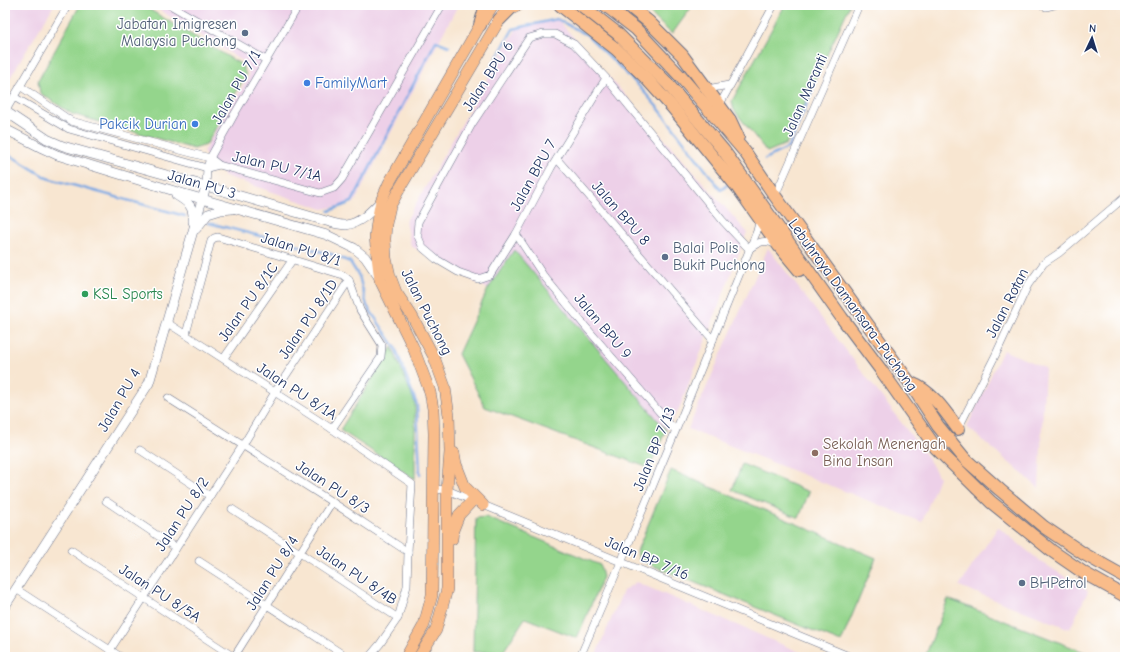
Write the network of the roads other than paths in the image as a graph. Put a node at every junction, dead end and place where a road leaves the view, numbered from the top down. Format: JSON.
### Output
{"nodes":[{"id":1,"x":68,"y":5,"type":"edge"},
{"id":2,"x":170,"y":5,"type":"edge"},
{"id":3,"x":299,"y":5,"type":"edge"},
{"id":4,"x":442,"y":5,"type":"edge"},
{"id":5,"x":486,"y":5,"type":"edge"},
{"id":6,"x":493,"y":5,"type":"edge"},
{"id":7,"x":507,"y":5,"type":"edge"},
{"id":8,"x":517,"y":5,"type":"edge"},
{"id":9,"x":552,"y":5,"type":"edge"},
{"id":10,"x":581,"y":5,"type":"edge"},
{"id":11,"x":605,"y":5,"type":"edge"},
{"id":12,"x":628,"y":5,"type":"edge"},
{"id":13,"x":774,"y":5,"type":"edge"},
{"id":14,"x":859,"y":5,"type":"edge"},
{"id":15,"x":1041,"y":5,"type":"edge"},
{"id":16,"x":1053,"y":6,"type":"edge"},
{"id":17,"x":564,"y":9,"type":"edge"},
{"id":18,"x":499,"y":20,"type":"junction"},
{"id":19,"x":480,"y":25,"type":"junction"},
{"id":20,"x":266,"y":60,"type":"junction"},
{"id":21,"x":606,"y":78,"type":"junction"},
{"id":22,"x":729,"y":85,"type":"junction"},
{"id":23,"x":20,"y":86,"type":"junction"},
{"id":24,"x":705,"y":86,"type":"junction"},
{"id":25,"x":14,"y":97,"type":"junction"},
{"id":26,"x":719,"y":106,"type":"junction"},
{"id":27,"x":5,"y":112,"type":"edge"},
{"id":28,"x":5,"y":121,"type":"edge"},
{"id":29,"x":5,"y":129,"type":"edge"},
{"id":30,"x":42,"y":148,"type":"junction"},
{"id":31,"x":745,"y":152,"type":"junction"},
{"id":32,"x":210,"y":158,"type":"junction"},
{"id":33,"x":557,"y":159,"type":"junction"},
{"id":34,"x":219,"y":165,"type":"junction"},
{"id":35,"x":207,"y":168,"type":"junction"},
{"id":36,"x":206,"y":186,"type":"junction"},
{"id":37,"x":168,"y":189,"type":"junction"},
{"id":38,"x":775,"y":196,"type":"junction"},
{"id":39,"x":1125,"y":197,"type":"edge"},
{"id":40,"x":202,"y":200,"type":"junction"},
{"id":41,"x":381,"y":201,"type":"junction"},
{"id":42,"x":235,"y":209,"type":"junction"},
{"id":43,"x":760,"y":218,"type":"junction"},
{"id":44,"x":193,"y":233,"type":"junction"},
{"id":45,"x":516,"y":234,"type":"junction"},
{"id":46,"x":779,"y":246,"type":"junction"},
{"id":47,"x":748,"y":249,"type":"junction"},
{"id":48,"x":293,"y":260,"type":"junction"},
{"id":49,"x":478,"y":279,"type":"joint"},
{"id":50,"x":349,"y":280,"type":"junction"},
{"id":51,"x":380,"y":280,"type":"junction"},
{"id":52,"x":842,"y":318,"type":"junction"},
{"id":53,"x":166,"y":322,"type":"junction"},
{"id":54,"x":186,"y":334,"type":"junction"},
{"id":55,"x":713,"y":340,"type":"junction"},
{"id":56,"x":224,"y":358,"type":"junction"},
{"id":57,"x":910,"y":383,"type":"junction"},
{"id":58,"x":275,"y":392,"type":"junction"},
{"id":59,"x":168,"y":398,"type":"dead end"},
{"id":60,"x":449,"y":416,"type":"junction"},
{"id":61,"x":958,"y":428,"type":"joint"},
{"id":62,"x":332,"y":429,"type":"junction"},
{"id":63,"x":675,"y":430,"type":"junction"},
{"id":64,"x":243,"y":445,"type":"junction"},
{"id":65,"x":140,"y":450,"type":"dead end"},
{"id":66,"x":433,"y":489,"type":"junction"},
{"id":67,"x":447,"y":490,"type":"junction"},
{"id":68,"x":210,"y":496,"type":"junction"},
{"id":69,"x":106,"y":501,"type":"dead end"},
{"id":70,"x":332,"y":502,"type":"junction"},
{"id":71,"x":478,"y":502,"type":"junction"},
{"id":72,"x":232,"y":509,"type":"dead end"},
{"id":73,"x":176,"y":548,"type":"junction"},
{"id":74,"x":71,"y":550,"type":"dead end"},
{"id":75,"x":408,"y":552,"type":"junction"},
{"id":76,"x":300,"y":553,"type":"junction"},
{"id":77,"x":199,"y":561,"type":"dead end"},
{"id":78,"x":621,"y":562,"type":"junction"},
{"id":79,"x":1107,"y":567,"type":"junction"},
{"id":80,"x":447,"y":570,"type":"junction"},
{"id":81,"x":1125,"y":572,"type":"edge"},
{"id":82,"x":1125,"y":577,"type":"edge"},
{"id":83,"x":16,"y":589,"type":"junction"},
{"id":84,"x":1125,"y":596,"type":"edge"},
{"id":85,"x":143,"y":598,"type":"junction"},
{"id":86,"x":5,"y":606,"type":"edge"},
{"id":87,"x":267,"y":606,"type":"junction"},
{"id":88,"x":398,"y":618,"type":"junction"},
{"id":89,"x":110,"y":650,"type":"junction"},
{"id":90,"x":120,"y":657,"type":"edge"},
{"id":91,"x":234,"y":657,"type":"edge"},
{"id":92,"x":347,"y":657,"type":"edge"},
{"id":93,"x":369,"y":657,"type":"edge"},
{"id":94,"x":406,"y":657,"type":"edge"},
{"id":95,"x":419,"y":657,"type":"edge"},
{"id":96,"x":580,"y":657,"type":"edge"},
{"id":97,"x":851,"y":657,"type":"edge"}],
"edges":[{"from":1,"to":23,"type":"street"},
{"from":2,"to":20,"type":"street"},
{"from":3,"to":20,"type":"street","name":"Jalan PU 7/1"},
{"from":4,"to":34,"type":"street","name":"Jalan PU 7/1A"},
{"from":5,"to":19,"type":"highway"},
{"from":6,"to":19,"type":"main road","name":"Jalan Puchong"},
{"from":7,"to":18,"type":"main road","name":"Jalan Puchong"},
{"from":8,"to":18,"type":"highway"},
{"from":9,"to":17,"type":"highway"},
{"from":10,"to":52,"type":"highway","name":"Lebuhraya Damansara–Puchong"},
{"from":11,"to":31,"type":"highway","name":"Lebuhraya Damansara–Puchong"},
{"from":12,"to":24,"type":"highway"},
{"from":13,"to":22,"type":"street"},
{"from":14,"to":38,"type":"street","name":"Jalan Meranti"},
{"from":15,"to":16,"type":"street"},
{"from":17,"to":43,"type":"highway"},
{"from":18,"to":60,"type":"main road","name":"Jalan Puchong"},
{"from":19,"to":41,"type":"main road","name":"Jalan Puchong"},
{"from":20,"to":32,"type":"street","name":"Jalan PU 7/1"},
{"from":21,"to":33,"type":"street","name":"Jalan BPU 7"},
{"from":21,"to":47,"type":"street","name":"Jalan BPU 6"},
{"from":21,"to":49,"type":"street","name":"Jalan BPU 6"},
{"from":22,"to":24,"type":"street"},
{"from":22,"to":26,"type":"street"},
{"from":23,"to":25,"type":"street"},
{"from":23,"to":32,"type":"street","name":"Jalan PU 7/1A"},
{"from":24,"to":26,"type":"highway"},
{"from":25,"to":27,"type":"street"},
{"from":25,"to":35,"type":"street"},
{"from":26,"to":31,"type":"highway"},
{"from":27,"to":36,"type":"street","name":"Jalan PU 3"},
{"from":28,"to":30,"type":"street"},
{"from":29,"to":30,"type":"street","name":"Jalan PU 3"},
{"from":30,"to":37,"type":"street","name":"Jalan PU 3"},
{"from":31,"to":38,"type":"highway","name":"Lebuhraya Damansara–Puchong"},
{"from":32,"to":34,"type":"street","name":"Jalan PU 7/1A"},
{"from":32,"to":35,"type":"street","name":"Jalan PU 7/1"},
{"from":33,"to":45,"type":"street","name":"Jalan BPU 7"},
{"from":33,"to":55,"type":"street","name":"Jalan BPU 8"},
{"from":34,"to":35,"type":"street"},
{"from":35,"to":36,"type":"street","name":"Jalan PU 7/1"},
{"from":36,"to":40,"type":"street","name":"Jalan PU 4"},
{"from":36,"to":41,"type":"street","name":"Jalan PU 3"},
{"from":37,"to":40,"type":"street","name":"Jalan PU 3"},
{"from":37,"to":44,"type":"street"},
{"from":38,"to":57,"type":"highway","name":"Lebuhraya Damansara–Puchong"},
{"from":39,"to":61,"type":"street","name":"Jalan Rotan"},
{"from":40,"to":42,"type":"street","name":"Jalan PU 3"},
{"from":40,"to":44,"type":"street","name":"Jalan PU 4"},
{"from":41,"to":51,"type":"main road","name":"Jalan Puchong"},
{"from":42,"to":44,"type":"street"},
{"from":42,"to":51,"type":"street","name":"Jalan PU 3"},
{"from":43,"to":46,"type":"highway"},
{"from":43,"to":47,"type":"street","name":"Jalan BP 7/13"},
{"from":44,"to":53,"type":"street","name":"Jalan PU 4"},
{"from":45,"to":49,"type":"street","name":"Jalan BPU 7"},
{"from":45,"to":63,"type":"street","name":"Jalan BPU 9"},
{"from":46,"to":47,"type":"street"},
{"from":46,"to":52,"type":"highway"},
{"from":47,"to":55,"type":"street","name":"Jalan BP 7/13"},
{"from":48,"to":50,"type":"street","name":"Jalan PU 8/1"},
{"from":48,"to":54,"type":"street","name":"Jalan PU 8/1"},
{"from":48,"to":56,"type":"street","name":"Jalan PU 8/1C"},
{"from":50,"to":58,"type":"street","name":"Jalan PU 8/1D"},
{"from":50,"to":62,"type":"street","name":"Jalan PU 8/1"},
{"from":51,"to":66,"type":"main road","name":"Jalan Puchong"},
{"from":52,"to":84,"type":"highway","name":"Lebuhraya Damansara–Puchong"},
{"from":53,"to":54,"type":"street","name":"Jalan PU 8/1A"},
{"from":53,"to":83,"type":"street","name":"Jalan PU 4"},
{"from":54,"to":56,"type":"street","name":"Jalan PU 8/1A"},
{"from":55,"to":63,"type":"street","name":"Jalan BP 7/13"},
{"from":56,"to":58,"type":"street","name":"Jalan PU 8/1A"},
{"from":57,"to":61,"type":"highway"},
{"from":57,"to":79,"type":"highway","name":"Lebuhraya Damansara–Puchong"},
{"from":58,"to":62,"type":"street","name":"Jalan PU 8/1A"},
{"from":58,"to":64,"type":"street","name":"Jalan PU 8/2"},
{"from":59,"to":64,"type":"street","name":"Jalan PU 8/3"},
{"from":60,"to":67,"type":"main road","name":"Jalan Puchong"},
{"from":60,"to":71,"type":"main road"},
{"from":62,"to":75,"type":"street","name":"Jalan PU 8/1A"},
{"from":63,"to":78,"type":"street","name":"Jalan BP 7/13"},
{"from":64,"to":68,"type":"street","name":"Jalan PU 8/2"},
{"from":64,"to":70,"type":"street","name":"Jalan PU 8/3"},
{"from":65,"to":68,"type":"street"},
{"from":66,"to":67,"type":"street","name":"Jalan BP 7/16"},
{"from":66,"to":94,"type":"main road","name":"Jalan Puchong"},
{"from":67,"to":71,"type":"street","name":"Jalan BP 7/16"},
{"from":67,"to":80,"type":"main road","name":"Jalan Puchong"},
{"from":68,"to":73,"type":"street","name":"Jalan PU 8/2"},
{"from":69,"to":73,"type":"street"},
{"from":70,"to":75,"type":"street","name":"Jalan PU 8/3"},
{"from":70,"to":76,"type":"street","name":"Jalan PU 8/4"},
{"from":71,"to":78,"type":"street","name":"Jalan BP 7/16"},
{"from":71,"to":80,"type":"main road"},
{"from":72,"to":76,"type":"street","name":"Jalan PU 8/4B"},
{"from":73,"to":85,"type":"street","name":"Jalan PU 8/2"},
{"from":74,"to":85,"type":"street","name":"Jalan PU 8/5A"},
{"from":75,"to":88,"type":"street"},
{"from":76,"to":87,"type":"street","name":"Jalan PU 8/4"},
{"from":76,"to":88,"type":"street","name":"Jalan PU 8/4B"},
{"from":77,"to":87,"type":"street"},
{"from":78,"to":96,"type":"street","name":"Jalan BP 7/13"},
{"from":78,"to":97,"type":"street","name":"Jalan BP 7/16"},
{"from":79,"to":81,"type":"street"},
{"from":79,"to":82,"type":"highway","name":"Lebuhraya Damansara–Puchong"},
{"from":80,"to":95,"type":"main road","name":"Jalan Puchong"},
{"from":83,"to":86,"type":"street","name":"Jalan PU 4"},
{"from":83,"to":89,"type":"street"},
{"from":85,"to":89,"type":"street","name":"Jalan PU 8/2"},
{"from":85,"to":91,"type":"street","name":"Jalan PU 8/5A"},
{"from":87,"to":91,"type":"street","name":"Jalan PU 8/4"},
{"from":87,"to":92,"type":"street"},
{"from":88,"to":93,"type":"street"},
{"from":89,"to":90,"type":"street"}]}
